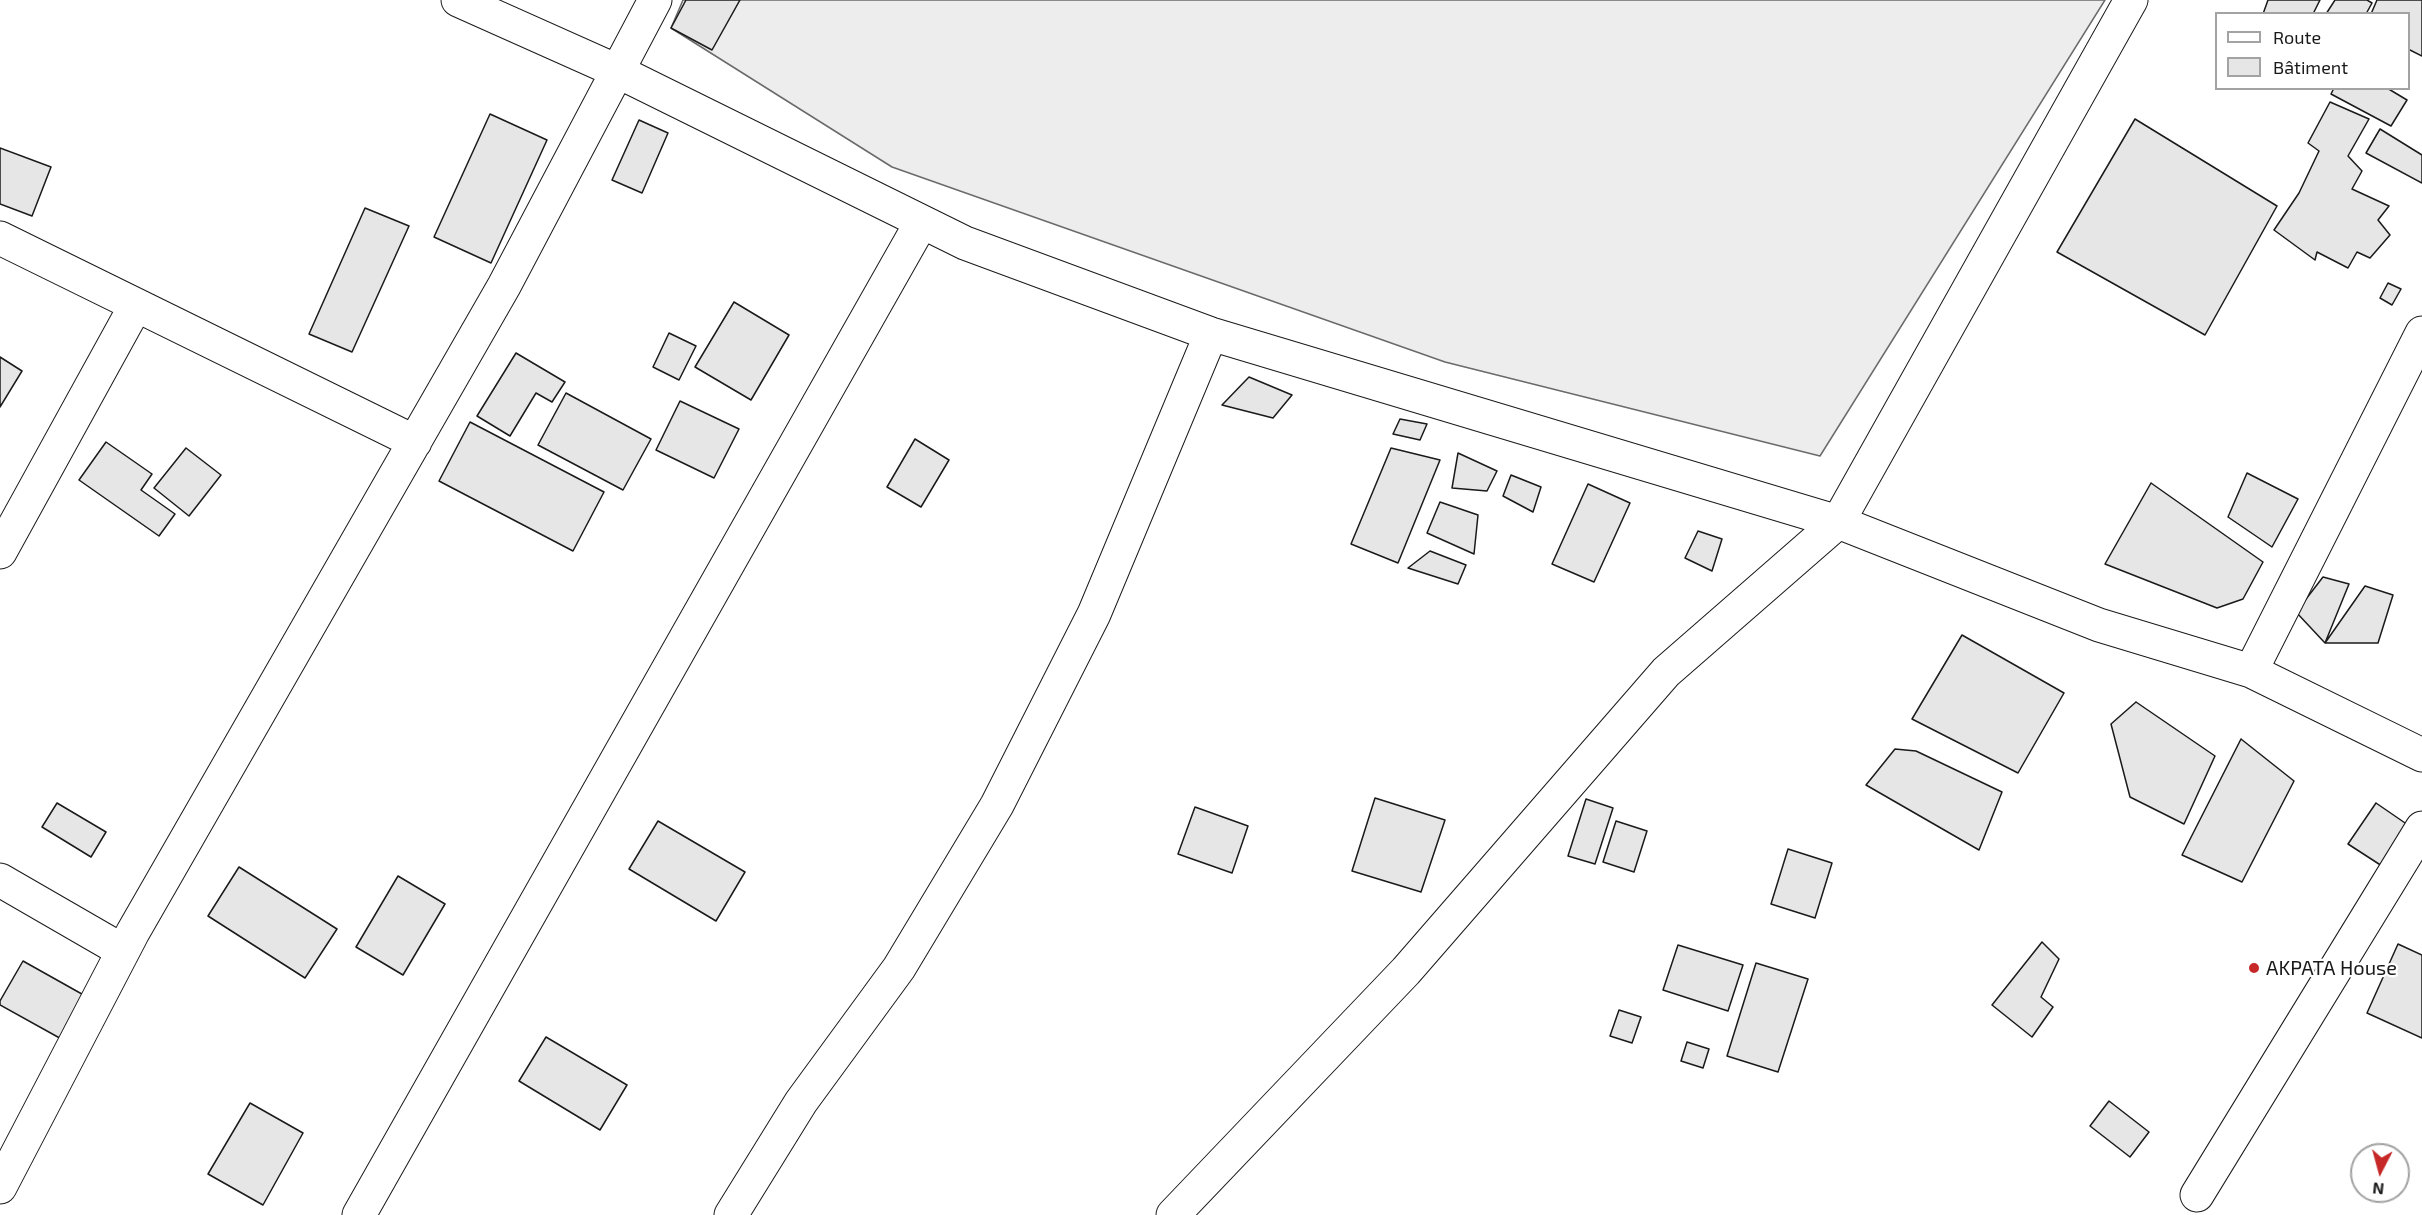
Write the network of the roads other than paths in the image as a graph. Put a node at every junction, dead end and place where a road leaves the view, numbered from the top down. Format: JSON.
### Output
{"nodes":[{"id":1,"x":458,"y":0,"type":"edge"},
{"id":2,"x":656,"y":0,"type":"edge"},
{"id":3,"x":2131,"y":0,"type":"edge"},
{"id":4,"x":617,"y":71,"type":"junction"},
{"id":5,"x":921,"y":223,"type":"junction"},
{"id":6,"x":0,"y":238,"type":"edge"},
{"id":7,"x":136,"y":305,"type":"junction"},
{"id":8,"x":2422,"y":333,"type":"edge"},
{"id":9,"x":1211,"y":334,"type":"junction"},
{"id":10,"x":415,"y":442,"type":"junction"},
{"id":11,"x":1838,"y":522,"type":"junction"},
{"id":12,"x":0,"y":552,"type":"edge"},
{"id":13,"x":2251,"y":671,"type":"junction"},
{"id":14,"x":2422,"y":755,"type":"edge"},
{"id":15,"x":2422,"y":828,"type":"edge"},
{"id":16,"x":0,"y":880,"type":"edge"},
{"id":17,"x":123,"y":951,"type":"junction"},
{"id":18,"x":0,"y":1187,"type":"edge"},
{"id":19,"x":2194,"y":1208,"type":"edge"},
{"id":20,"x":359,"y":1215,"type":"edge"},
{"id":21,"x":731,"y":1215,"type":"edge"},
{"id":22,"x":1173,"y":1215,"type":"edge"}],
"edges":[{"from":1,"to":4,"type":"street"},
{"from":2,"to":4,"type":"street"},
{"from":3,"to":11,"type":"street"},
{"from":4,"to":5,"type":"street"},
{"from":4,"to":10,"type":"street"},
{"from":5,"to":9,"type":"street"},
{"from":5,"to":20,"type":"street"},
{"from":6,"to":7,"type":"street"},
{"from":7,"to":10,"type":"street"},
{"from":7,"to":12,"type":"street"},
{"from":8,"to":13,"type":"street"},
{"from":9,"to":11,"type":"street"},
{"from":9,"to":21,"type":"street"},
{"from":10,"to":17,"type":"street"},
{"from":11,"to":13,"type":"street"},
{"from":11,"to":22,"type":"street"},
{"from":13,"to":14,"type":"street"},
{"from":15,"to":19,"type":"street"},
{"from":16,"to":17,"type":"street"},
{"from":17,"to":18,"type":"street"}]}
